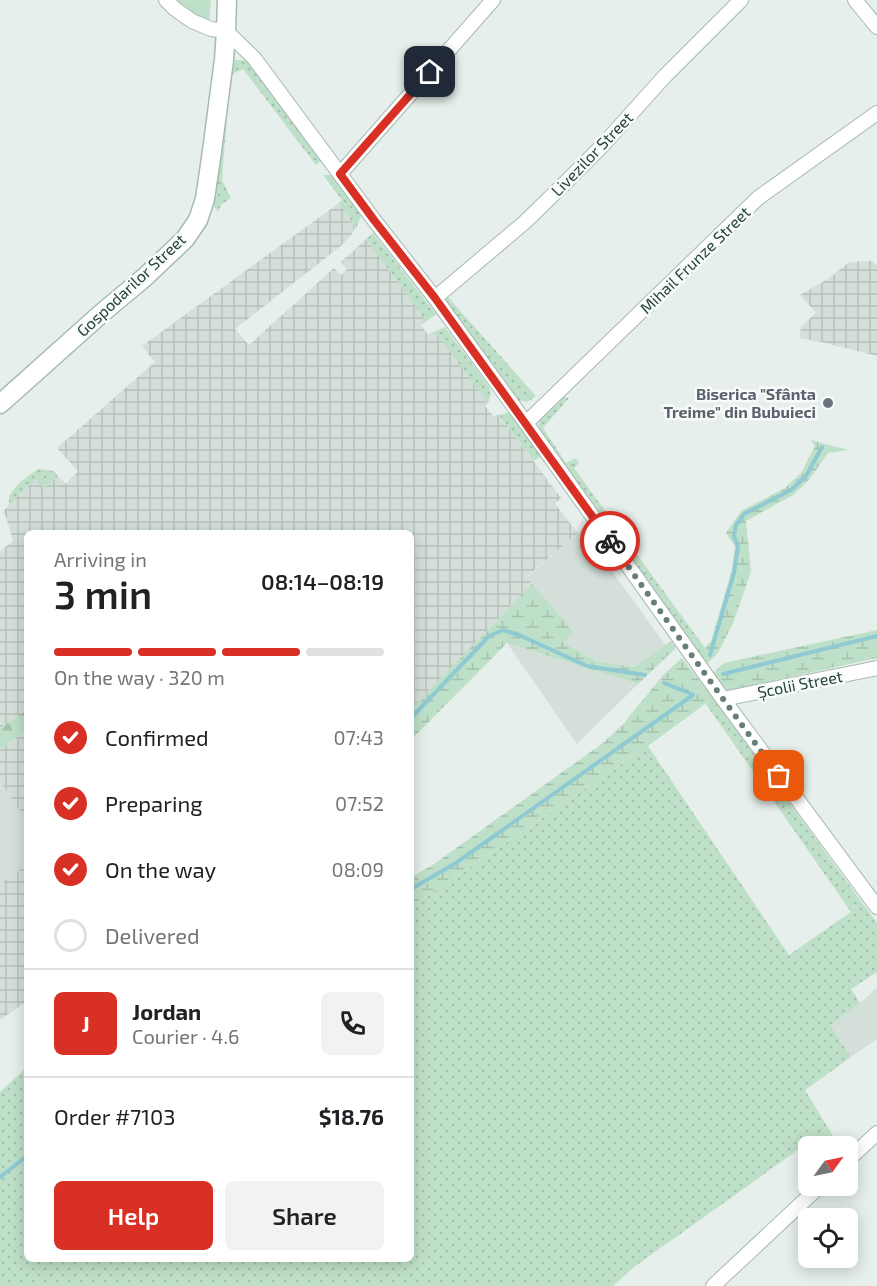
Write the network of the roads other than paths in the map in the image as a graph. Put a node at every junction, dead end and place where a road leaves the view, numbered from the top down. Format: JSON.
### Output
{"nodes":[{"id":1,"x":166,"y":0,"type":"edge"},
{"id":2,"x":227,"y":0,"type":"edge"},
{"id":3,"x":493,"y":0,"type":"edge"},
{"id":4,"x":741,"y":0,"type":"edge"},
{"id":5,"x":855,"y":0,"type":"edge"},
{"id":6,"x":877,"y":27,"type":"edge"},
{"id":7,"x":226,"y":31,"type":"junction"},
{"id":8,"x":877,"y":113,"type":"edge"},
{"id":9,"x":340,"y":174,"type":"junction"},
{"id":10,"x":435,"y":298,"type":"junction"},
{"id":11,"x":0,"y":404,"type":"edge"},
{"id":12,"x":526,"y":423,"type":"junction"},
{"id":13,"x":877,"y":668,"type":"edge"},
{"id":14,"x":723,"y":699,"type":"junction"},
{"id":15,"x":877,"y":907,"type":"edge"},
{"id":16,"x":877,"y":1133,"type":"edge"},
{"id":17,"x":858,"y":1151,"type":"edge"},
{"id":18,"x":809,"y":1196,"type":"edge"},
{"id":19,"x":713,"y":1286,"type":"edge"}],
"edges":[{"from":1,"to":7,"type":"street"},
{"from":2,"to":7,"type":"street","name":"Gospodarilor Street"},
{"from":3,"to":9,"type":"street"},
{"from":4,"to":10,"type":"street","name":"Livezilor Street"},
{"from":5,"to":6,"type":"street"},
{"from":7,"to":9,"type":"street"},
{"from":7,"to":11,"type":"street","name":"Gospodarilor Street"},
{"from":8,"to":12,"type":"street","name":"Mihail Frunze Street"},
{"from":9,"to":10,"type":"street"},
{"from":10,"to":12,"type":"street"},
{"from":12,"to":14,"type":"street"},
{"from":13,"to":14,"type":"street","name":"Școlii Street"},
{"from":14,"to":15,"type":"street"},
{"from":16,"to":17,"type":"street"},
{"from":18,"to":19,"type":"street"}]}
